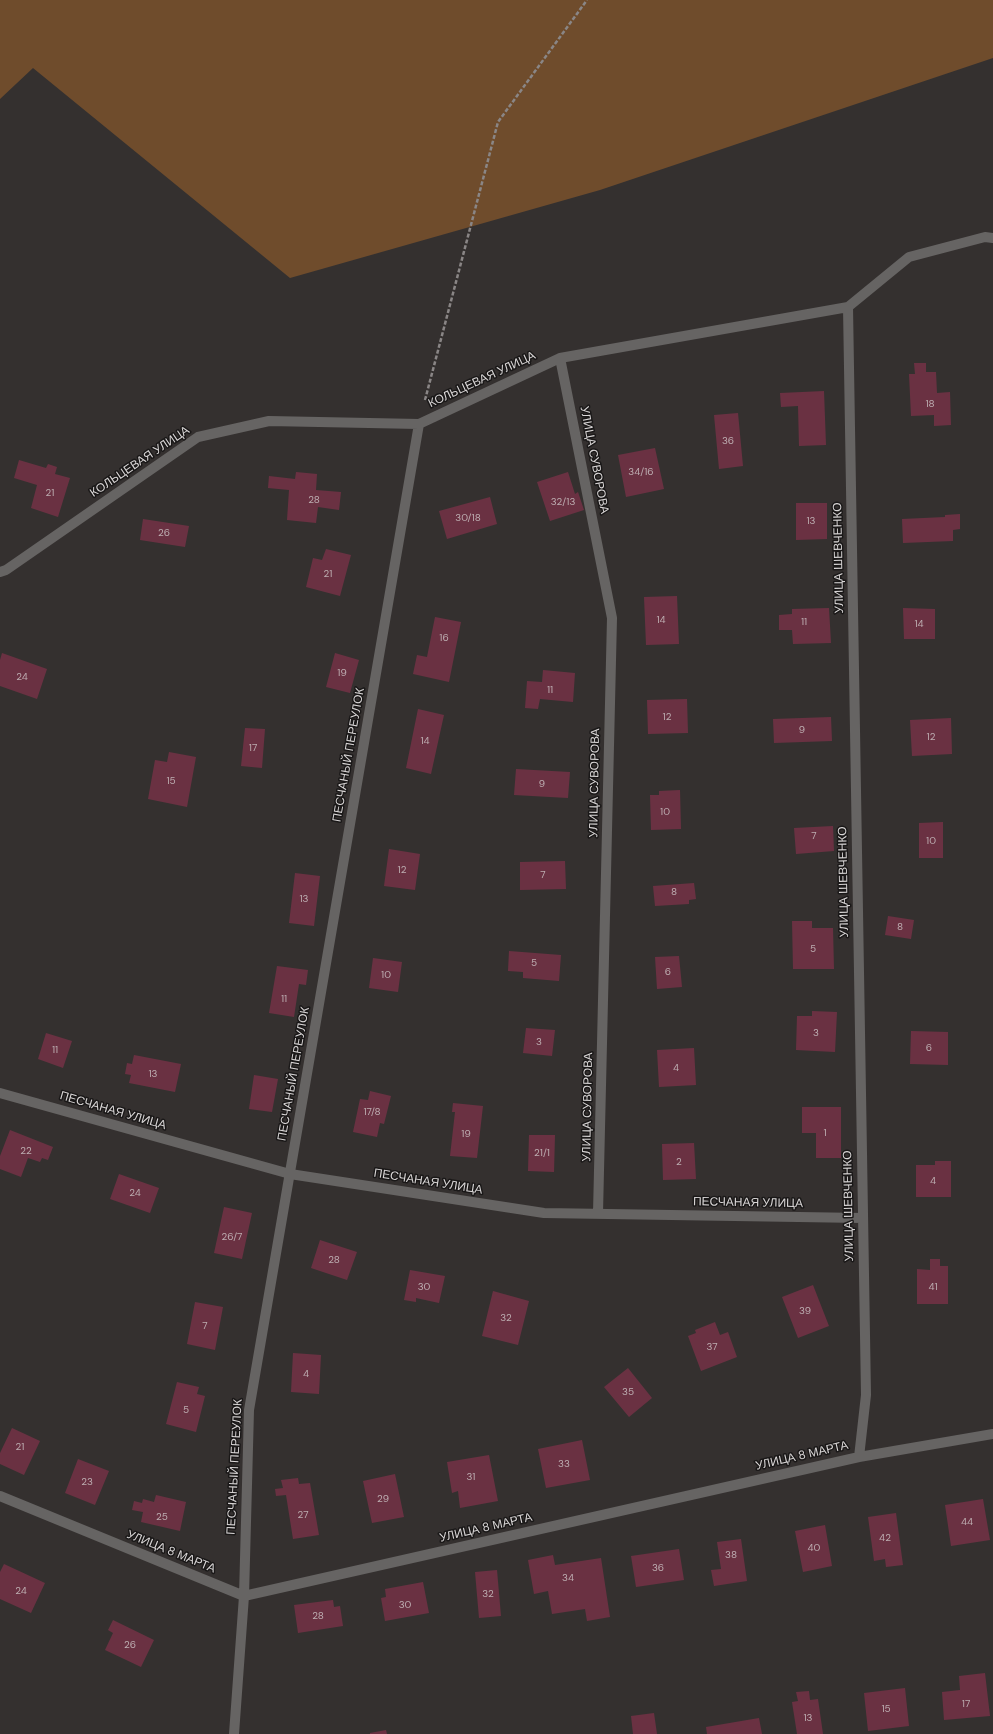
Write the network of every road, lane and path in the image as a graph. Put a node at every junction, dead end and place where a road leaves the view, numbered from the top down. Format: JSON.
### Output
{"nodes":[{"id":1,"x":587,"y":0,"type":"edge"},
{"id":2,"x":993,"y":238,"type":"edge"},
{"id":3,"x":848,"y":306,"type":"junction"},
{"id":4,"x":560,"y":358,"type":"junction"},
{"id":5,"x":419,"y":424,"type":"junction"},
{"id":6,"x":0,"y":572,"type":"edge"},
{"id":7,"x":0,"y":1093,"type":"edge"},
{"id":8,"x":290,"y":1174,"type":"junction"},
{"id":9,"x":598,"y":1214,"type":"junction"},
{"id":10,"x":862,"y":1218,"type":"junction"},
{"id":11,"x":993,"y":1434,"type":"edge"},
{"id":12,"x":859,"y":1457,"type":"junction"},
{"id":13,"x":0,"y":1496,"type":"edge"},
{"id":14,"x":244,"y":1596,"type":"junction"},
{"id":15,"x":234,"y":1734,"type":"edge"}],
"edges":[{"from":1,"to":5,"type":"path"},
{"from":2,"to":3,"type":"street","name":"КОЛЬЦЕВАЯ УЛИЦА"},
{"from":3,"to":4,"type":"street","name":"КОЛЬЦЕВАЯ УЛИЦА"},
{"from":3,"to":10,"type":"street","name":"УЛИЦА ШЕВЧЕНКО"},
{"from":4,"to":5,"type":"street","name":"КОЛЬЦЕВАЯ УЛИЦА"},
{"from":4,"to":9,"type":"street","name":"УЛИЦА СУВОРОВА"},
{"from":5,"to":6,"type":"street","name":"КОЛЬЦЕВАЯ УЛИЦА"},
{"from":5,"to":8,"type":"street","name":"ПЕСЧАНЫЙ ПЕРЕУЛОК"},
{"from":7,"to":8,"type":"street","name":"ПЕСЧАНАЯ УЛИЦА"},
{"from":8,"to":9,"type":"street","name":"ПЕСЧАНАЯ УЛИЦА"},
{"from":8,"to":14,"type":"street","name":"ПЕСЧАНЫЙ ПЕРЕУЛОК"},
{"from":9,"to":10,"type":"street","name":"ПЕСЧАНАЯ УЛИЦА"},
{"from":10,"to":12,"type":"street","name":"УЛИЦА ШЕВЧЕНКО"},
{"from":11,"to":12,"type":"street","name":"УЛИЦА 8 МАРТА"},
{"from":12,"to":14,"type":"street","name":"УЛИЦА 8 МАРТА"},
{"from":13,"to":14,"type":"street","name":"УЛИЦА 8 МАРТА"},
{"from":14,"to":15,"type":"street","name":"ПЕСЧАНЫЙ ПЕРЕУЛОК"}]}
